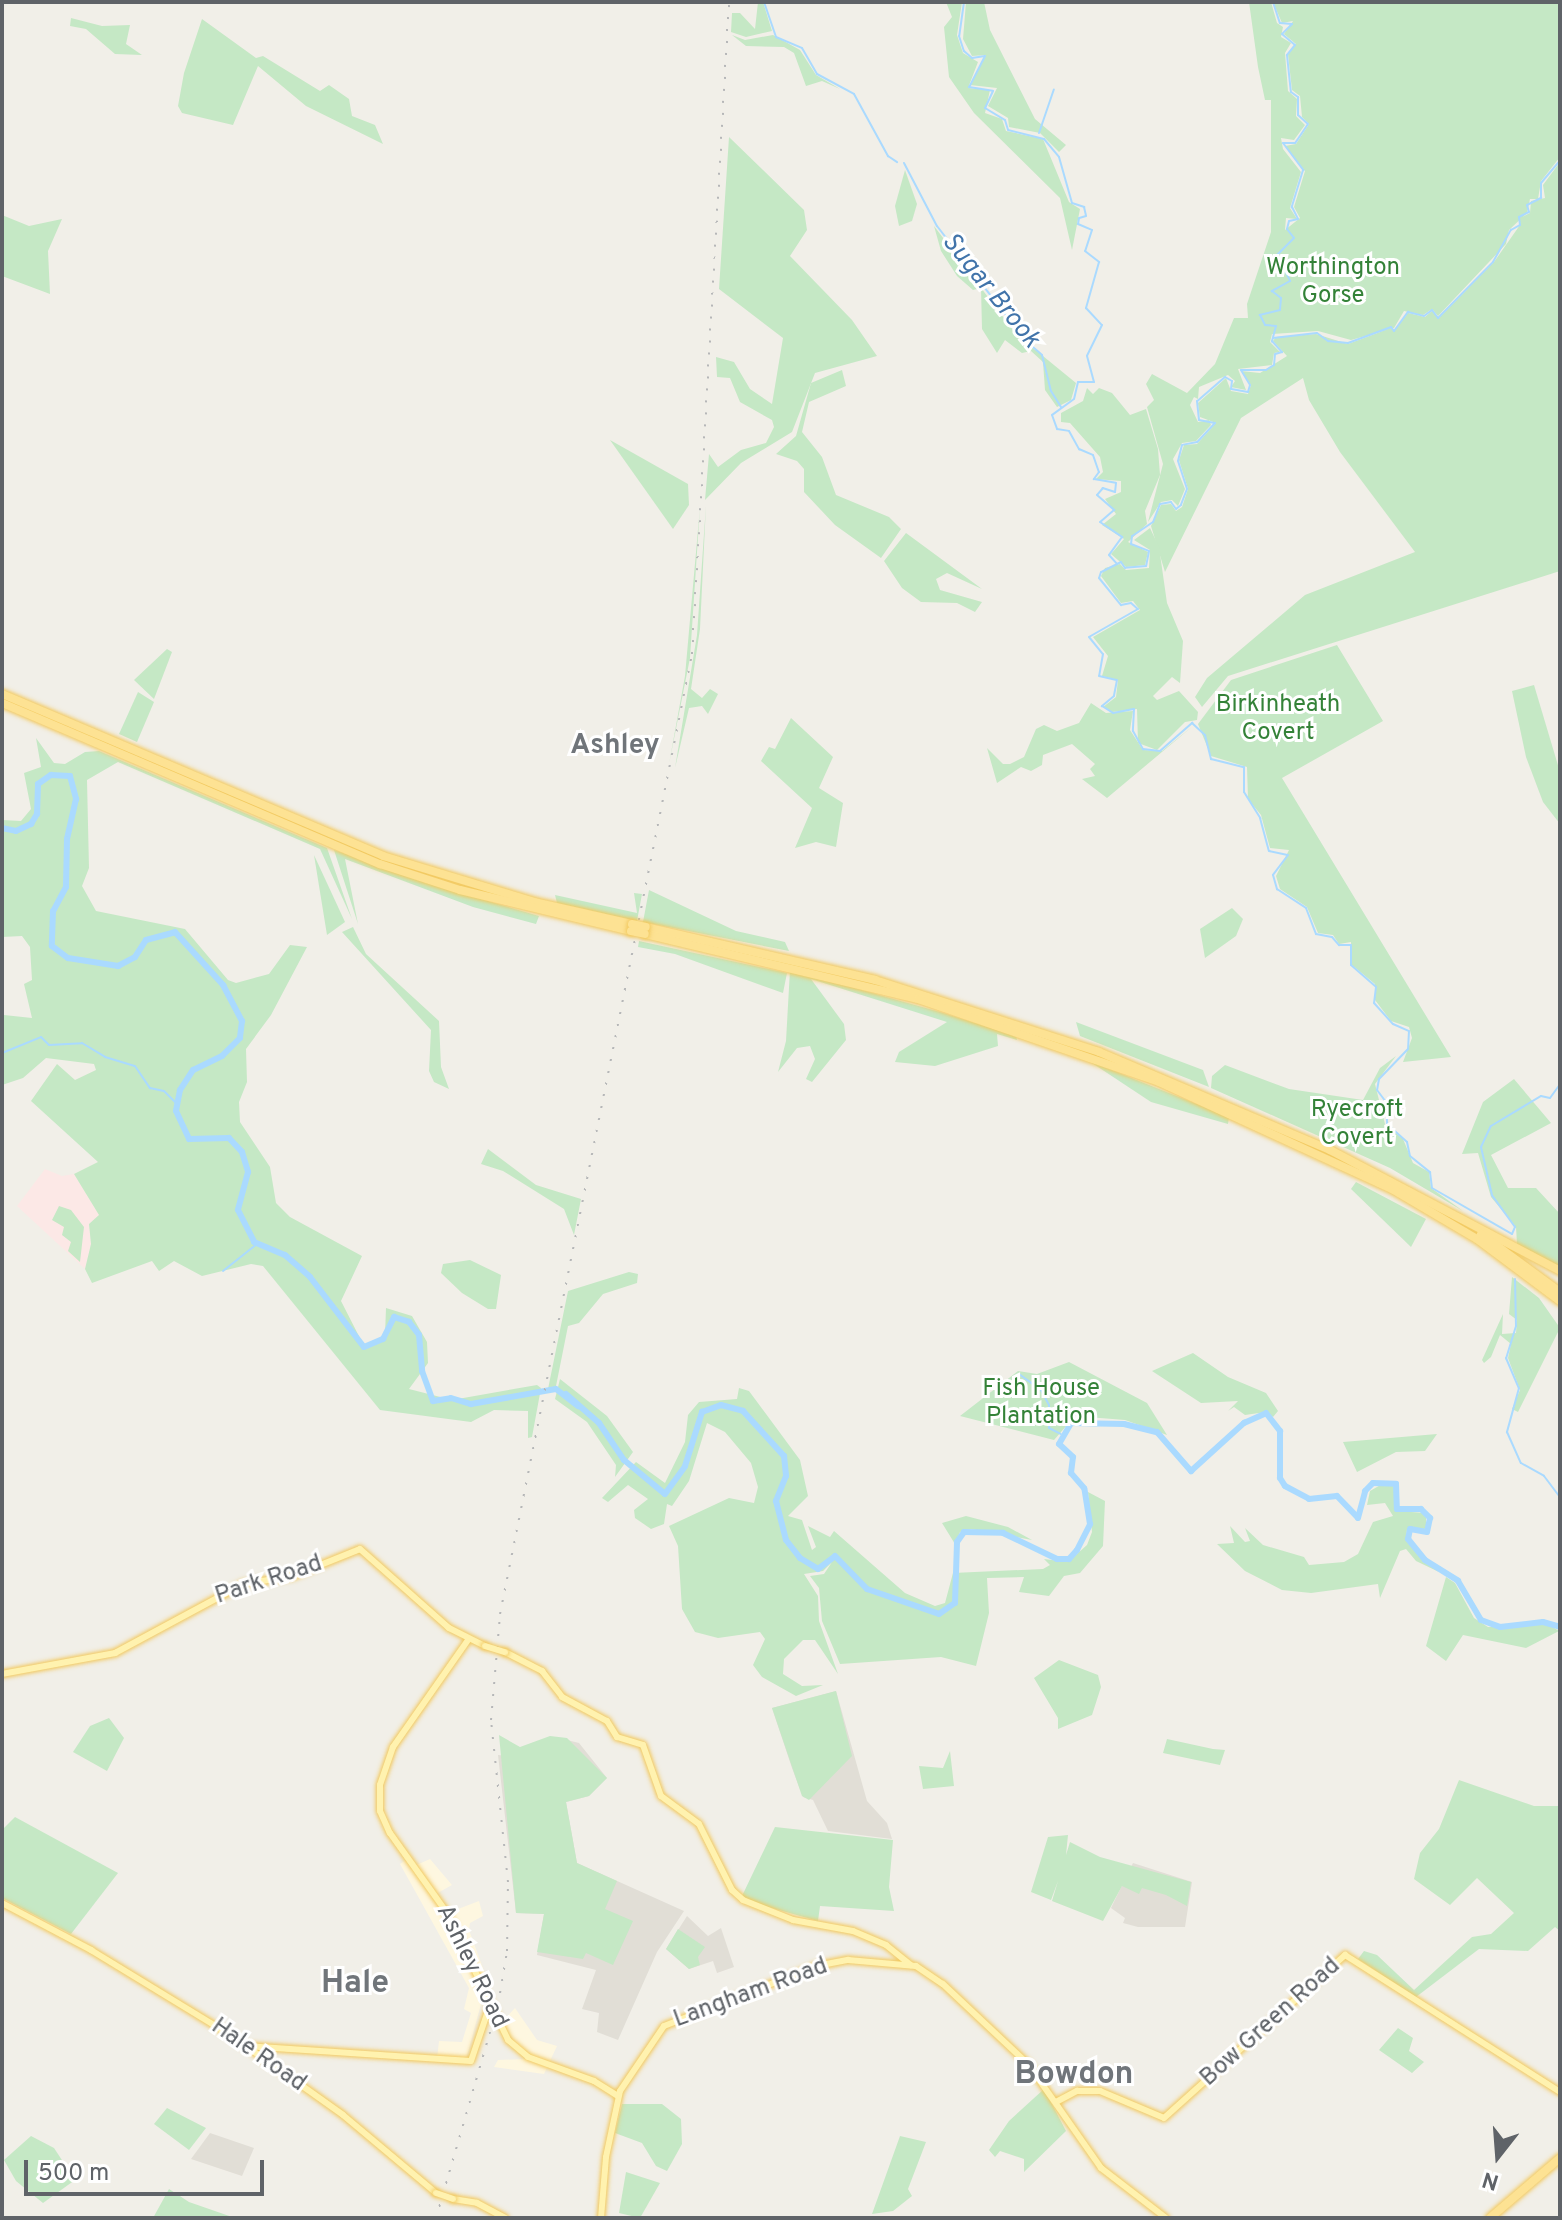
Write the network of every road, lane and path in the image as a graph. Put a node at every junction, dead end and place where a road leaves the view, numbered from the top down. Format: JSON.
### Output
{"nodes":[{"id":1,"x":2,"y":694,"type":"edge"},
{"id":2,"x":2,"y":703,"type":"edge"},
{"id":3,"x":533,"y":906,"type":"junction"},
{"id":4,"x":646,"y":930,"type":"junction"},
{"id":5,"x":1391,"y":1180,"type":"junction"},
{"id":6,"x":1446,"y":1220,"type":"junction"},
{"id":7,"x":1560,"y":1271,"type":"edge"},
{"id":8,"x":1560,"y":1292,"type":"edge"},
{"id":9,"x":1560,"y":1301,"type":"edge"},
{"id":10,"x":1560,"y":1307,"type":"edge"},
{"id":11,"x":468,"y":1640,"type":"junction"},
{"id":12,"x":2,"y":1674,"type":"edge"},
{"id":13,"x":2,"y":1903,"type":"edge"},
{"id":14,"x":911,"y":1965,"type":"junction"},
{"id":15,"x":490,"y":2005,"type":"junction"},
{"id":16,"x":245,"y":2046,"type":"junction"},
{"id":17,"x":1560,"y":2092,"type":"edge"},
{"id":18,"x":618,"y":2096,"type":"junction"},
{"id":19,"x":1056,"y":2102,"type":"junction"},
{"id":20,"x":1560,"y":2158,"type":"edge"},
{"id":21,"x":505,"y":2218,"type":"edge"},
{"id":22,"x":601,"y":2218,"type":"edge"},
{"id":23,"x":1166,"y":2218,"type":"edge"},
{"id":24,"x":1490,"y":2218,"type":"edge"}],
"edges":[{"from":1,"to":3,"type":"highway"},
{"from":2,"to":3,"type":"highway"},
{"from":3,"to":4,"type":"highway","bridge":true},
{"from":4,"to":5,"type":"highway"},
{"from":4,"to":6,"type":"highway"},
{"from":5,"to":7,"type":"highway"},
{"from":5,"to":8,"type":"highway"},
{"from":6,"to":9,"type":"highway"},
{"from":6,"to":10,"type":"highway"},
{"from":11,"to":12,"type":"main road","name":"Park Road"},
{"from":11,"to":14,"type":"main road","bridge":true},
{"from":11,"to":15,"type":"main road","name":"Ashley Road"},
{"from":13,"to":16,"type":"main road","name":"Hale Road"},
{"from":14,"to":18,"type":"main road","name":"Langham Road"},
{"from":14,"to":19,"type":"main road","name":"Langham Road"},
{"from":15,"to":16,"type":"main road"},
{"from":15,"to":18,"type":"main road","name":"Ashley Road"},
{"from":16,"to":21,"type":"main road","name":"Hale Road","bridge":true},
{"from":17,"to":19,"type":"main road","name":"Bow Green Road"},
{"from":18,"to":22,"type":"main road"},
{"from":19,"to":23,"type":"main road"},
{"from":20,"to":24,"type":"highway"}]}
